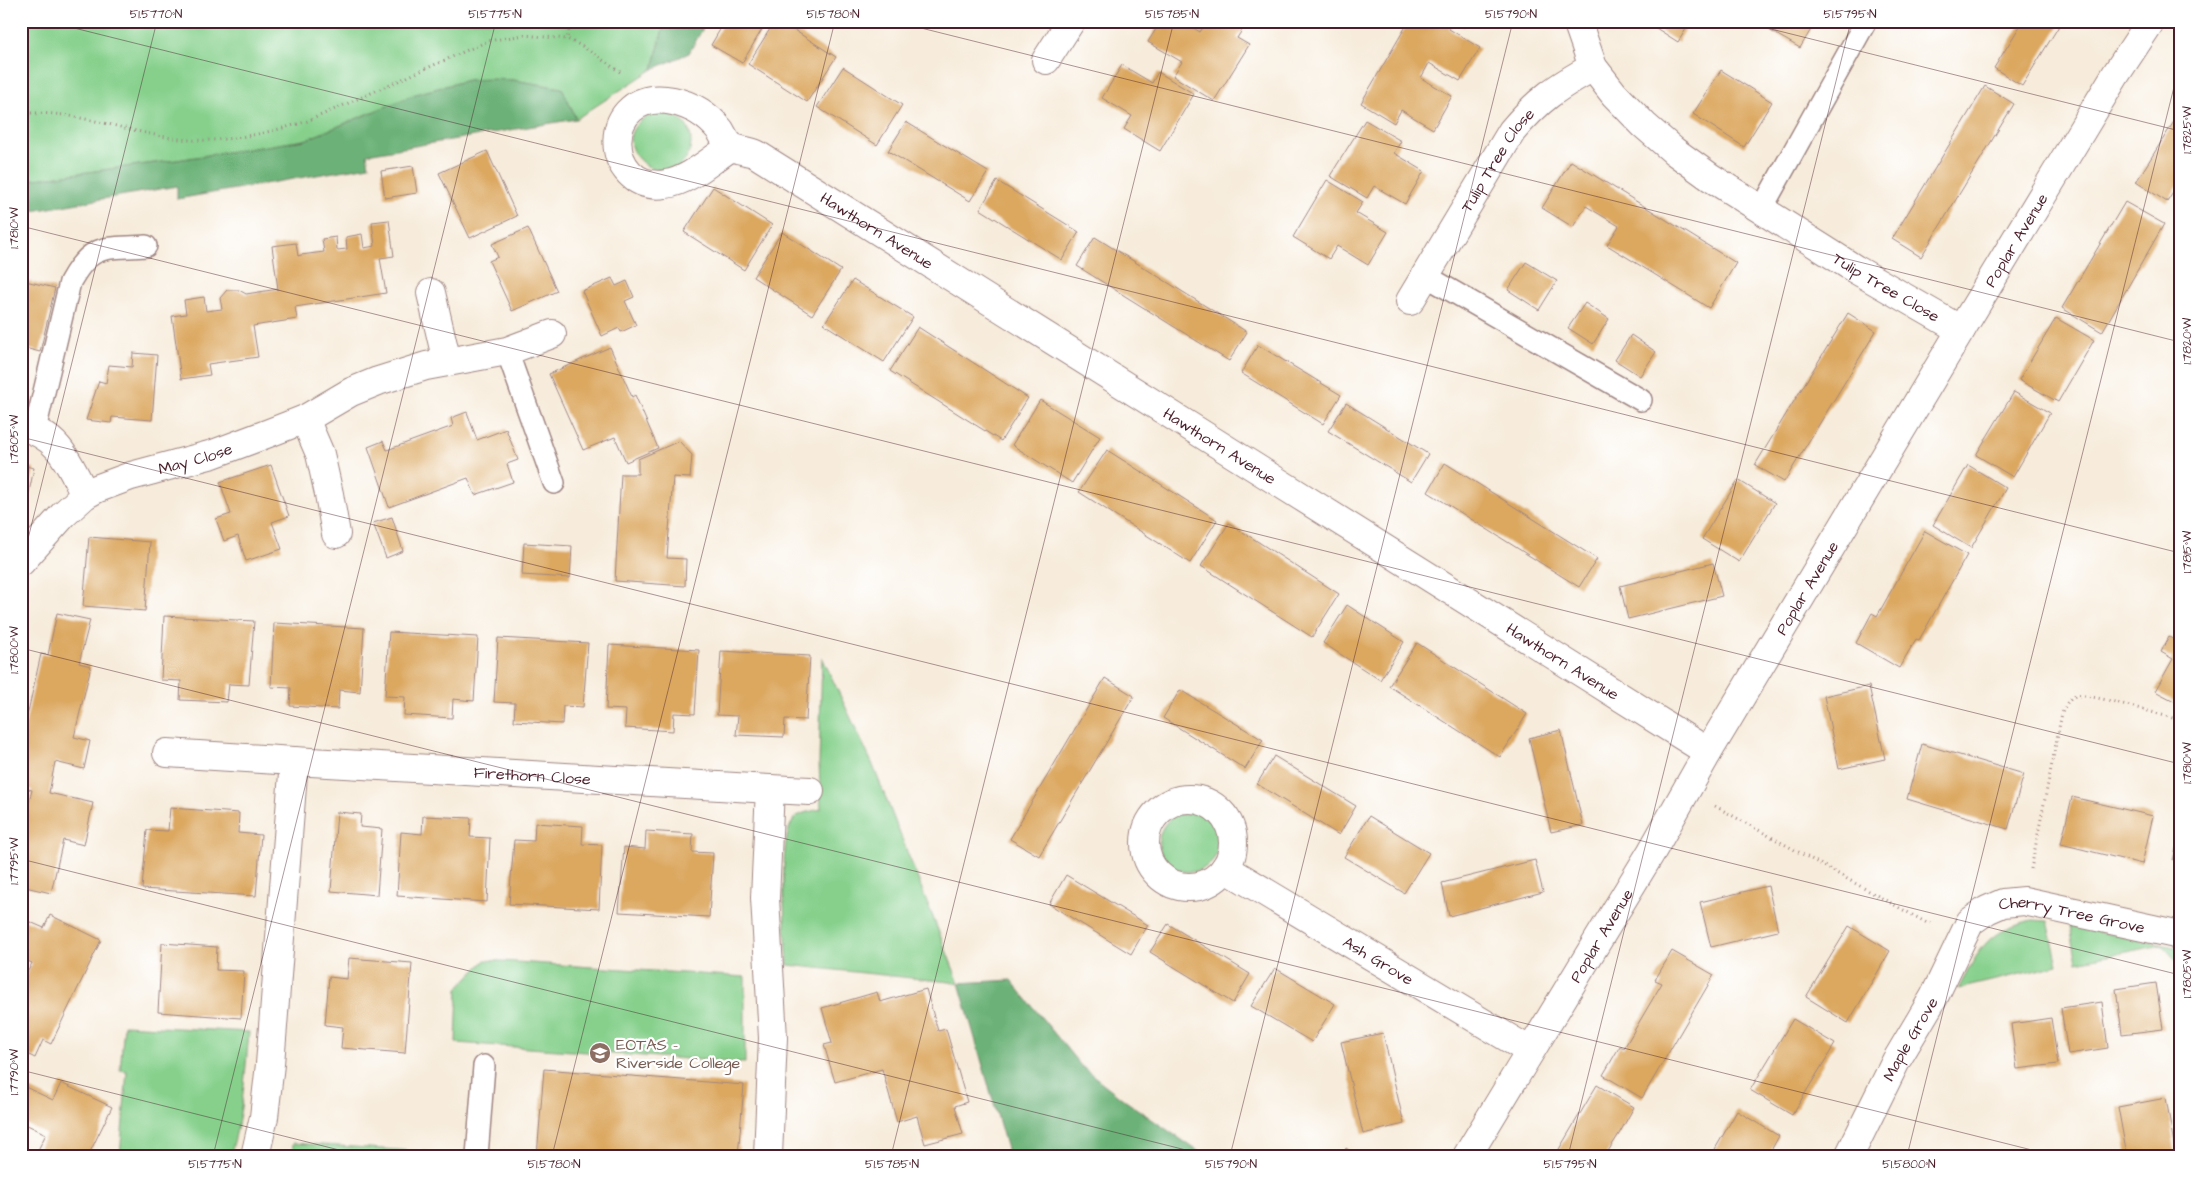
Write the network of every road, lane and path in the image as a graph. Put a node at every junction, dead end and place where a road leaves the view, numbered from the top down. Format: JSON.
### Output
{"nodes":[{"id":1,"x":571,"y":21,"type":"edge"},
{"id":2,"x":1071,"y":21,"type":"edge"},
{"id":3,"x":1577,"y":21,"type":"edge"},
{"id":4,"x":1866,"y":21,"type":"edge"},
{"id":5,"x":2151,"y":21,"type":"edge"},
{"id":6,"x":567,"y":39,"type":"junction"},
{"id":7,"x":1046,"y":60,"type":"dead end"},
{"id":8,"x":1593,"y":67,"type":"junction"},
{"id":9,"x":642,"y":102,"type":"junction"},
{"id":10,"x":21,"y":112,"type":"edge"},
{"id":11,"x":731,"y":146,"type":"junction"},
{"id":12,"x":1761,"y":210,"type":"junction"},
{"id":13,"x":146,"y":246,"type":"dead end"},
{"id":14,"x":1426,"y":276,"type":"junction"},
{"id":15,"x":431,"y":293,"type":"dead end"},
{"id":16,"x":1410,"y":301,"type":"dead end"},
{"id":17,"x":1961,"y":330,"type":"junction"},
{"id":18,"x":552,"y":334,"type":"dead end"},
{"id":19,"x":507,"y":351,"type":"junction"},
{"id":20,"x":447,"y":362,"type":"junction"},
{"id":21,"x":1641,"y":400,"type":"dead end"},
{"id":22,"x":305,"y":419,"type":"junction"},
{"id":23,"x":28,"y":428,"type":"edge"},
{"id":24,"x":554,"y":484,"type":"dead end"},
{"id":25,"x":85,"y":495,"type":"junction"},
{"id":26,"x":336,"y":534,"type":"dead end"},
{"id":27,"x":21,"y":562,"type":"edge"},
{"id":28,"x":2180,"y":720,"type":"edge"},
{"id":29,"x":1708,"y":752,"type":"junction"},
{"id":30,"x":168,"y":753,"type":"dead end"},
{"id":31,"x":294,"y":761,"type":"junction"},
{"id":32,"x":770,"y":790,"type":"junction"},
{"id":33,"x":810,"y":791,"type":"dead end"},
{"id":34,"x":1686,"y":792,"type":"junction"},
{"id":35,"x":1225,"y":868,"type":"dead end"},
{"id":36,"x":2024,"y":901,"type":"junction"},
{"id":37,"x":1970,"y":922,"type":"junction"},
{"id":38,"x":2180,"y":935,"type":"edge"},
{"id":39,"x":1530,"y":1051,"type":"junction"},
{"id":40,"x":484,"y":1066,"type":"dead end"},
{"id":41,"x":255,"y":1156,"type":"edge"},
{"id":42,"x":477,"y":1156,"type":"edge"},
{"id":43,"x":768,"y":1156,"type":"edge"},
{"id":44,"x":1467,"y":1156,"type":"edge"},
{"id":45,"x":1850,"y":1156,"type":"edge"}],
"edges":[{"from":1,"to":6,"type":"path"},
{"from":2,"to":7,"type":"street"},
{"from":3,"to":8,"type":"street","name":"Tulip Tree Close"},
{"from":4,"to":12,"type":"lane"},
{"from":5,"to":17,"type":"street","name":"Poplar Avenue"},
{"from":6,"to":9,"type":"path"},
{"from":6,"to":10,"type":"path"},
{"from":8,"to":12,"type":"street","name":"Tulip Tree Close"},
{"from":8,"to":14,"type":"street","name":"Tulip Tree Close"},
{"from":9,"to":11,"type":"street"},
{"from":9,"to":11,"type":"street"},
{"from":11,"to":29,"type":"street","name":"Hawthorn Avenue"},
{"from":12,"to":17,"type":"street","name":"Tulip Tree Close"},
{"from":13,"to":23,"type":"lane"},
{"from":14,"to":16,"type":"street","name":"Tulip Tree Close"},
{"from":14,"to":21,"type":"lane"},
{"from":15,"to":20,"type":"street"},
{"from":17,"to":29,"type":"street","name":"Poplar Avenue"},
{"from":18,"to":19,"type":"street","name":"May Close"},
{"from":19,"to":20,"type":"street","name":"May Close"},
{"from":19,"to":24,"type":"lane"},
{"from":20,"to":22,"type":"street","name":"May Close"},
{"from":22,"to":25,"type":"street","name":"May Close"},
{"from":22,"to":26,"type":"street"},
{"from":23,"to":25,"type":"street"},
{"from":25,"to":27,"type":"street","name":"May Close"},
{"from":28,"to":36,"type":"path"},
{"from":29,"to":34,"type":"street","name":"Poplar Avenue"},
{"from":30,"to":31,"type":"street","name":"Firethorn Close"},
{"from":31,"to":32,"type":"street","name":"Firethorn Close"},
{"from":31,"to":41,"type":"street"},
{"from":32,"to":33,"type":"street","name":"Firethorn Close"},
{"from":32,"to":43,"type":"street"},
{"from":34,"to":37,"type":"path"},
{"from":34,"to":39,"type":"street","name":"Poplar Avenue"},
{"from":35,"to":39,"type":"street","name":"Ash Grove"},
{"from":36,"to":37,"type":"street","name":"Cherry Tree Grove"},
{"from":36,"to":38,"type":"street","name":"Cherry Tree Grove"},
{"from":37,"to":45,"type":"street","name":"Maple Grove"},
{"from":39,"to":44,"type":"street","name":"Poplar Avenue"},
{"from":40,"to":42,"type":"lane"}]}
